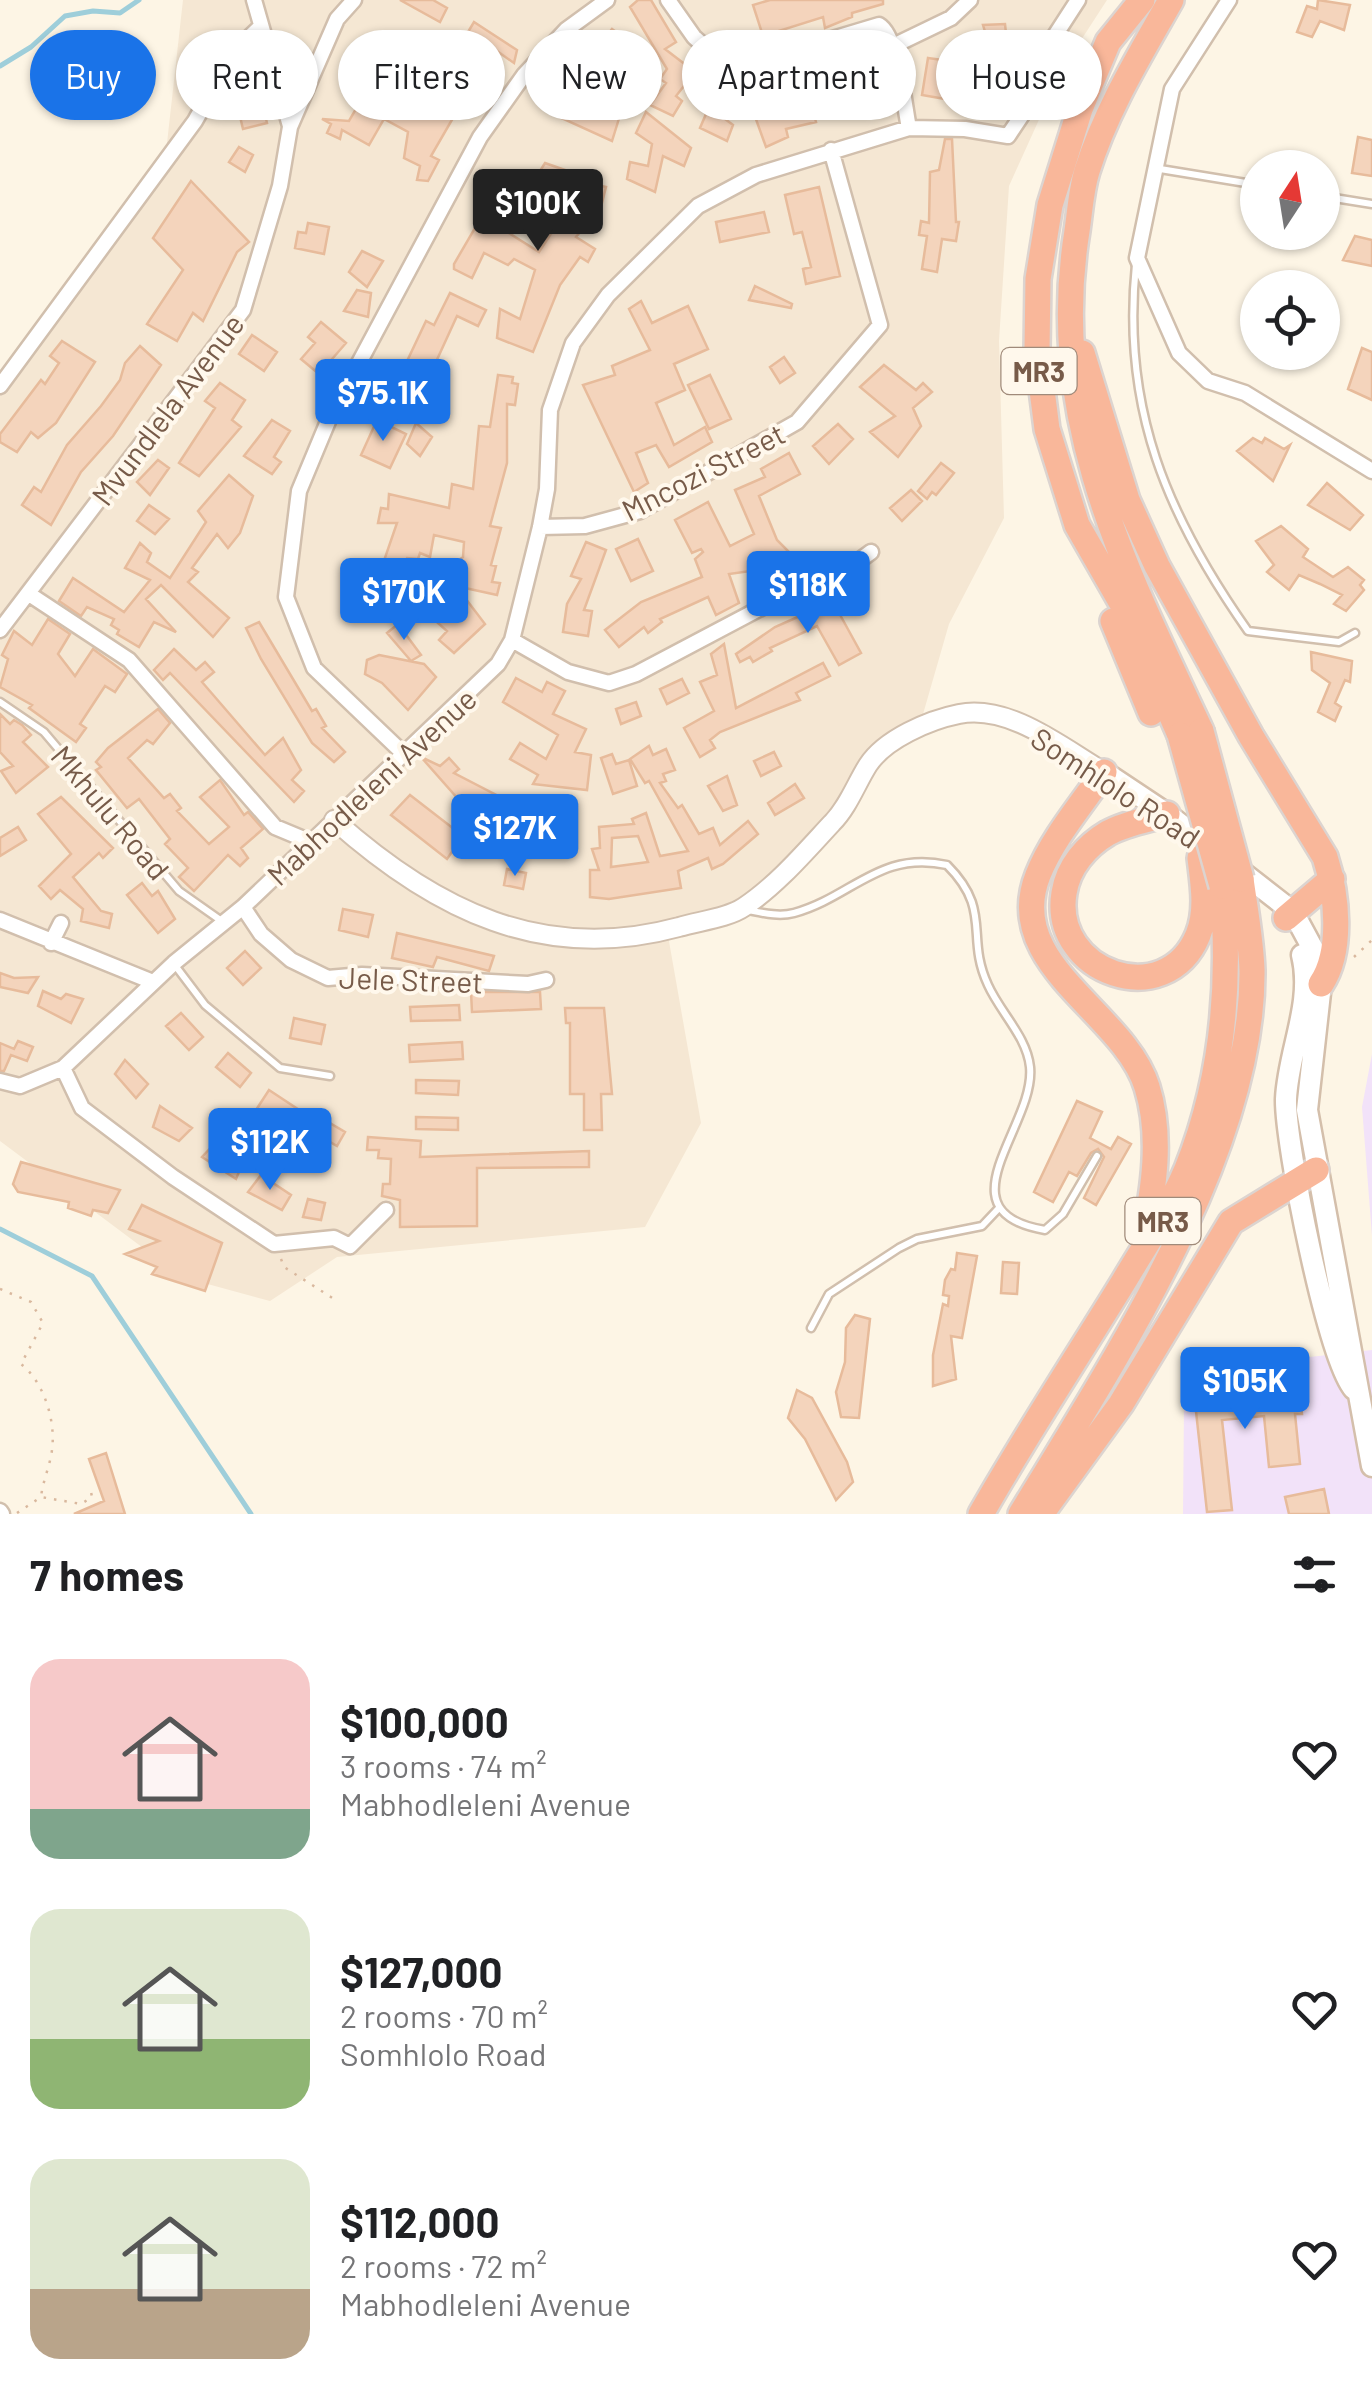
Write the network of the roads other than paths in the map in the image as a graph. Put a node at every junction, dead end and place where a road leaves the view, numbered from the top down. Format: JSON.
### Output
{"nodes":[{"id":1,"x":254,"y":0,"type":"edge"},
{"id":2,"x":354,"y":0,"type":"edge"},
{"id":3,"x":607,"y":0,"type":"edge"},
{"id":4,"x":668,"y":0,"type":"edge"},
{"id":5,"x":970,"y":0,"type":"edge"},
{"id":6,"x":1078,"y":0,"type":"edge"},
{"id":7,"x":1142,"y":0,"type":"edge"},
{"id":8,"x":1171,"y":0,"type":"edge"},
{"id":9,"x":1228,"y":0,"type":"edge"},
{"id":10,"x":259,"y":28,"type":"junction"},
{"id":11,"x":689,"y":30,"type":"edge"},
{"id":12,"x":863,"y":30,"type":"edge"},
{"id":13,"x":887,"y":30,"type":"edge"},
{"id":14,"x":916,"y":35,"type":"edge"},
{"id":15,"x":907,"y":120,"type":"edge"},
{"id":16,"x":290,"y":127,"type":"junction"},
{"id":17,"x":909,"y":128,"type":"junction"},
{"id":18,"x":831,"y":150,"type":"junction"},
{"id":19,"x":1153,"y":168,"type":"junction"},
{"id":20,"x":1240,"y":182,"type":"edge"},
{"id":21,"x":1340,"y":199,"type":"edge"},
{"id":22,"x":1372,"y":204,"type":"edge"},
{"id":23,"x":1137,"y":258,"type":"junction"},
{"id":24,"x":1069,"y":304,"type":"junction"},
{"id":25,"x":0,"y":386,"type":"edge"},
{"id":26,"x":1372,"y":470,"type":"edge"},
{"id":27,"x":540,"y":527,"type":"junction"},
{"id":28,"x":871,"y":552,"type":"dead end"},
{"id":29,"x":29,"y":594,"type":"junction"},
{"id":30,"x":0,"y":630,"type":"edge"},
{"id":31,"x":1355,"y":632,"type":"dead end"},
{"id":32,"x":512,"y":640,"type":"junction"},
{"id":33,"x":0,"y":702,"type":"edge"},
{"id":34,"x":1180,"y":733,"type":"junction"},
{"id":35,"x":405,"y":755,"type":"junction"},
{"id":36,"x":1104,"y":772,"type":"junction"},
{"id":37,"x":1167,"y":814,"type":"junction"},
{"id":38,"x":334,"y":820,"type":"junction"},
{"id":39,"x":311,"y":842,"type":"junction"},
{"id":40,"x":1332,"y":879,"type":"junction"},
{"id":41,"x":1232,"y":882,"type":"junction"},
{"id":42,"x":243,"y":907,"type":"junction"},
{"id":43,"x":742,"y":910,"type":"junction"},
{"id":44,"x":1287,"y":911,"type":"junction"},
{"id":45,"x":0,"y":920,"type":"edge"},
{"id":46,"x":224,"y":922,"type":"junction"},
{"id":47,"x":61,"y":923,"type":"dead end"},
{"id":48,"x":51,"y":943,"type":"junction"},
{"id":49,"x":174,"y":963,"type":"junction"},
{"id":50,"x":546,"y":980,"type":"dead end"},
{"id":51,"x":153,"y":982,"type":"junction"},
{"id":52,"x":1321,"y":984,"type":"junction"},
{"id":53,"x":63,"y":1068,"type":"junction"},
{"id":54,"x":330,"y":1076,"type":"dead end"},
{"id":55,"x":0,"y":1081,"type":"edge"},
{"id":56,"x":1097,"y":1156,"type":"dead end"},
{"id":57,"x":1306,"y":1177,"type":"junction"},
{"id":58,"x":999,"y":1208,"type":"junction"},
{"id":59,"x":386,"y":1210,"type":"dead end"},
{"id":60,"x":1141,"y":1252,"type":"junction"},
{"id":61,"x":811,"y":1328,"type":"dead end"},
{"id":62,"x":1372,"y":1466,"type":"edge"},
{"id":63,"x":981,"y":1514,"type":"edge"},
{"id":64,"x":1021,"y":1514,"type":"edge"},
{"id":65,"x":1041,"y":1514,"type":"edge"}],
"edges":[{"from":1,"to":10,"type":"street"},
{"from":2,"to":16,"type":"street","name":"Mvundlela Avenue"},
{"from":3,"to":35,"type":"street"},
{"from":4,"to":11,"type":"street"},
{"from":5,"to":14,"type":"street"},
{"from":6,"to":17,"type":"street","name":"Mabhodleleni Avenue"},
{"from":7,"to":34,"type":"highway","number":"MR3"},
{"from":8,"to":24,"type":"highway","number":"MR3"},
{"from":9,"to":19,"type":"street"},
{"from":10,"to":16,"type":"street"},
{"from":10,"to":25,"type":"street"},
{"from":12,"to":13,"type":"street"},
{"from":15,"to":17,"type":"street"},
{"from":16,"to":29,"type":"street","name":"Mvundlela Avenue"},
{"from":17,"to":18,"type":"street","name":"Mabhodleleni Avenue"},
{"from":18,"to":27,"type":"street","name":"Mabhodleleni Avenue"},
{"from":18,"to":27,"type":"street","name":"Mncozi Street"},
{"from":19,"to":20,"type":"lane"},
{"from":19,"to":23,"type":"street"},
{"from":21,"to":22,"type":"lane"},
{"from":23,"to":26,"type":"street"},
{"from":23,"to":31,"type":"lane"},
{"from":24,"to":34,"type":"highway","number":"MR3"},
{"from":24,"to":40,"type":"highway"},
{"from":27,"to":32,"type":"street","name":"Mabhodleleni Avenue"},
{"from":28,"to":32,"type":"street"},
{"from":29,"to":30,"type":"street","name":"Mvundlela Avenue"},
{"from":29,"to":39,"type":"street"},
{"from":32,"to":35,"type":"street","name":"Mabhodleleni Avenue"},
{"from":33,"to":46,"type":"lane","name":"Mkhulu Road"},
{"from":34,"to":37,"type":"highway"},
{"from":34,"to":41,"type":"highway","number":"MR3","bridge":true},
{"from":35,"to":38,"type":"street","name":"Mabhodleleni Avenue"},
{"from":36,"to":37,"type":"main road","name":"Somhlolo Road"},
{"from":36,"to":43,"type":"street","name":"Somhlolo Road"},
{"from":36,"to":60,"type":"highway"},
{"from":37,"to":44,"type":"main road","name":"Somhlolo Road"},
{"from":38,"to":39,"type":"street","name":"Mabhodleleni Avenue"},
{"from":38,"to":43,"type":"street","name":"Somhlolo Road"},
{"from":39,"to":42,"type":"street","name":"Mabhodleleni Avenue"},
{"from":40,"to":44,"type":"highway"},
{"from":40,"to":52,"type":"highway"},
{"from":41,"to":60,"type":"highway","number":"MR3"},
{"from":41,"to":64,"type":"highway","number":"MR3"},
{"from":42,"to":46,"type":"street","name":"Mabhodleleni Avenue"},
{"from":42,"to":50,"type":"street","name":"Jele Street"},
{"from":43,"to":58,"type":"lane"},
{"from":44,"to":52,"type":"main road","name":"Somhlolo Road"},
{"from":44,"to":57,"type":"main road","name":"Somhlolo Road"},
{"from":45,"to":48,"type":"street"},
{"from":46,"to":49,"type":"street","name":"Mabhodleleni Avenue"},
{"from":47,"to":48,"type":"street"},
{"from":48,"to":51,"type":"street"},
{"from":49,"to":51,"type":"street","name":"Mabhodleleni Avenue"},
{"from":49,"to":54,"type":"lane"},
{"from":51,"to":53,"type":"street","name":"Mabhodleleni Avenue"},
{"from":52,"to":57,"type":"main road","name":"Somhlolo Road"},
{"from":53,"to":55,"type":"street"},
{"from":53,"to":59,"type":"street"},
{"from":56,"to":58,"type":"lane"},
{"from":57,"to":62,"type":"main road","name":"Somhlolo Road"},
{"from":57,"to":65,"type":"highway"},
{"from":58,"to":61,"type":"lane"},
{"from":60,"to":63,"type":"highway","number":"MR3"}]}
